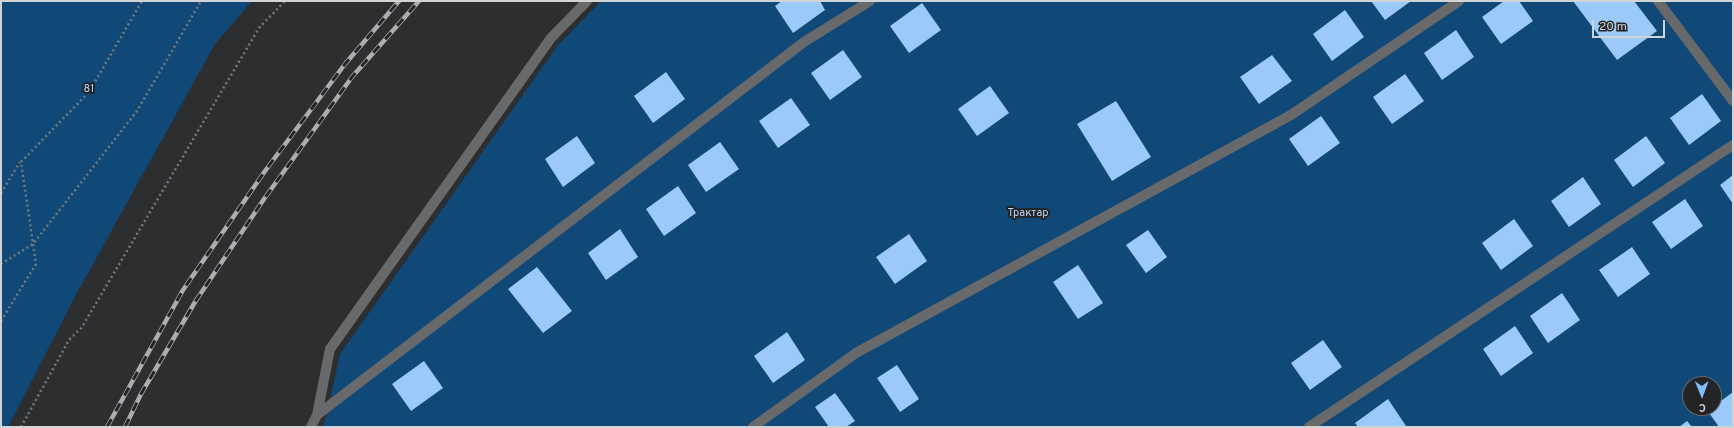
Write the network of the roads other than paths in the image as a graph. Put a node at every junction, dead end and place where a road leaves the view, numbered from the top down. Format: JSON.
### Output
{"nodes":[{"id":1,"x":587,"y":1,"type":"edge"},
{"id":2,"x":870,"y":1,"type":"edge"},
{"id":3,"x":1459,"y":1,"type":"edge"},
{"id":4,"x":1658,"y":1,"type":"edge"},
{"id":5,"x":1733,"y":101,"type":"edge"},
{"id":6,"x":1733,"y":145,"type":"edge"},
{"id":7,"x":317,"y":415,"type":"junction"},
{"id":8,"x":311,"y":427,"type":"edge"},
{"id":9,"x":753,"y":427,"type":"edge"},
{"id":10,"x":1309,"y":427,"type":"edge"}],
"edges":[{"from":1,"to":7,"type":"street"},
{"from":2,"to":7,"type":"street"},
{"from":3,"to":9,"type":"street"},
{"from":4,"to":5,"type":"street"},
{"from":6,"to":10,"type":"street"},
{"from":7,"to":8,"type":"street"}]}
